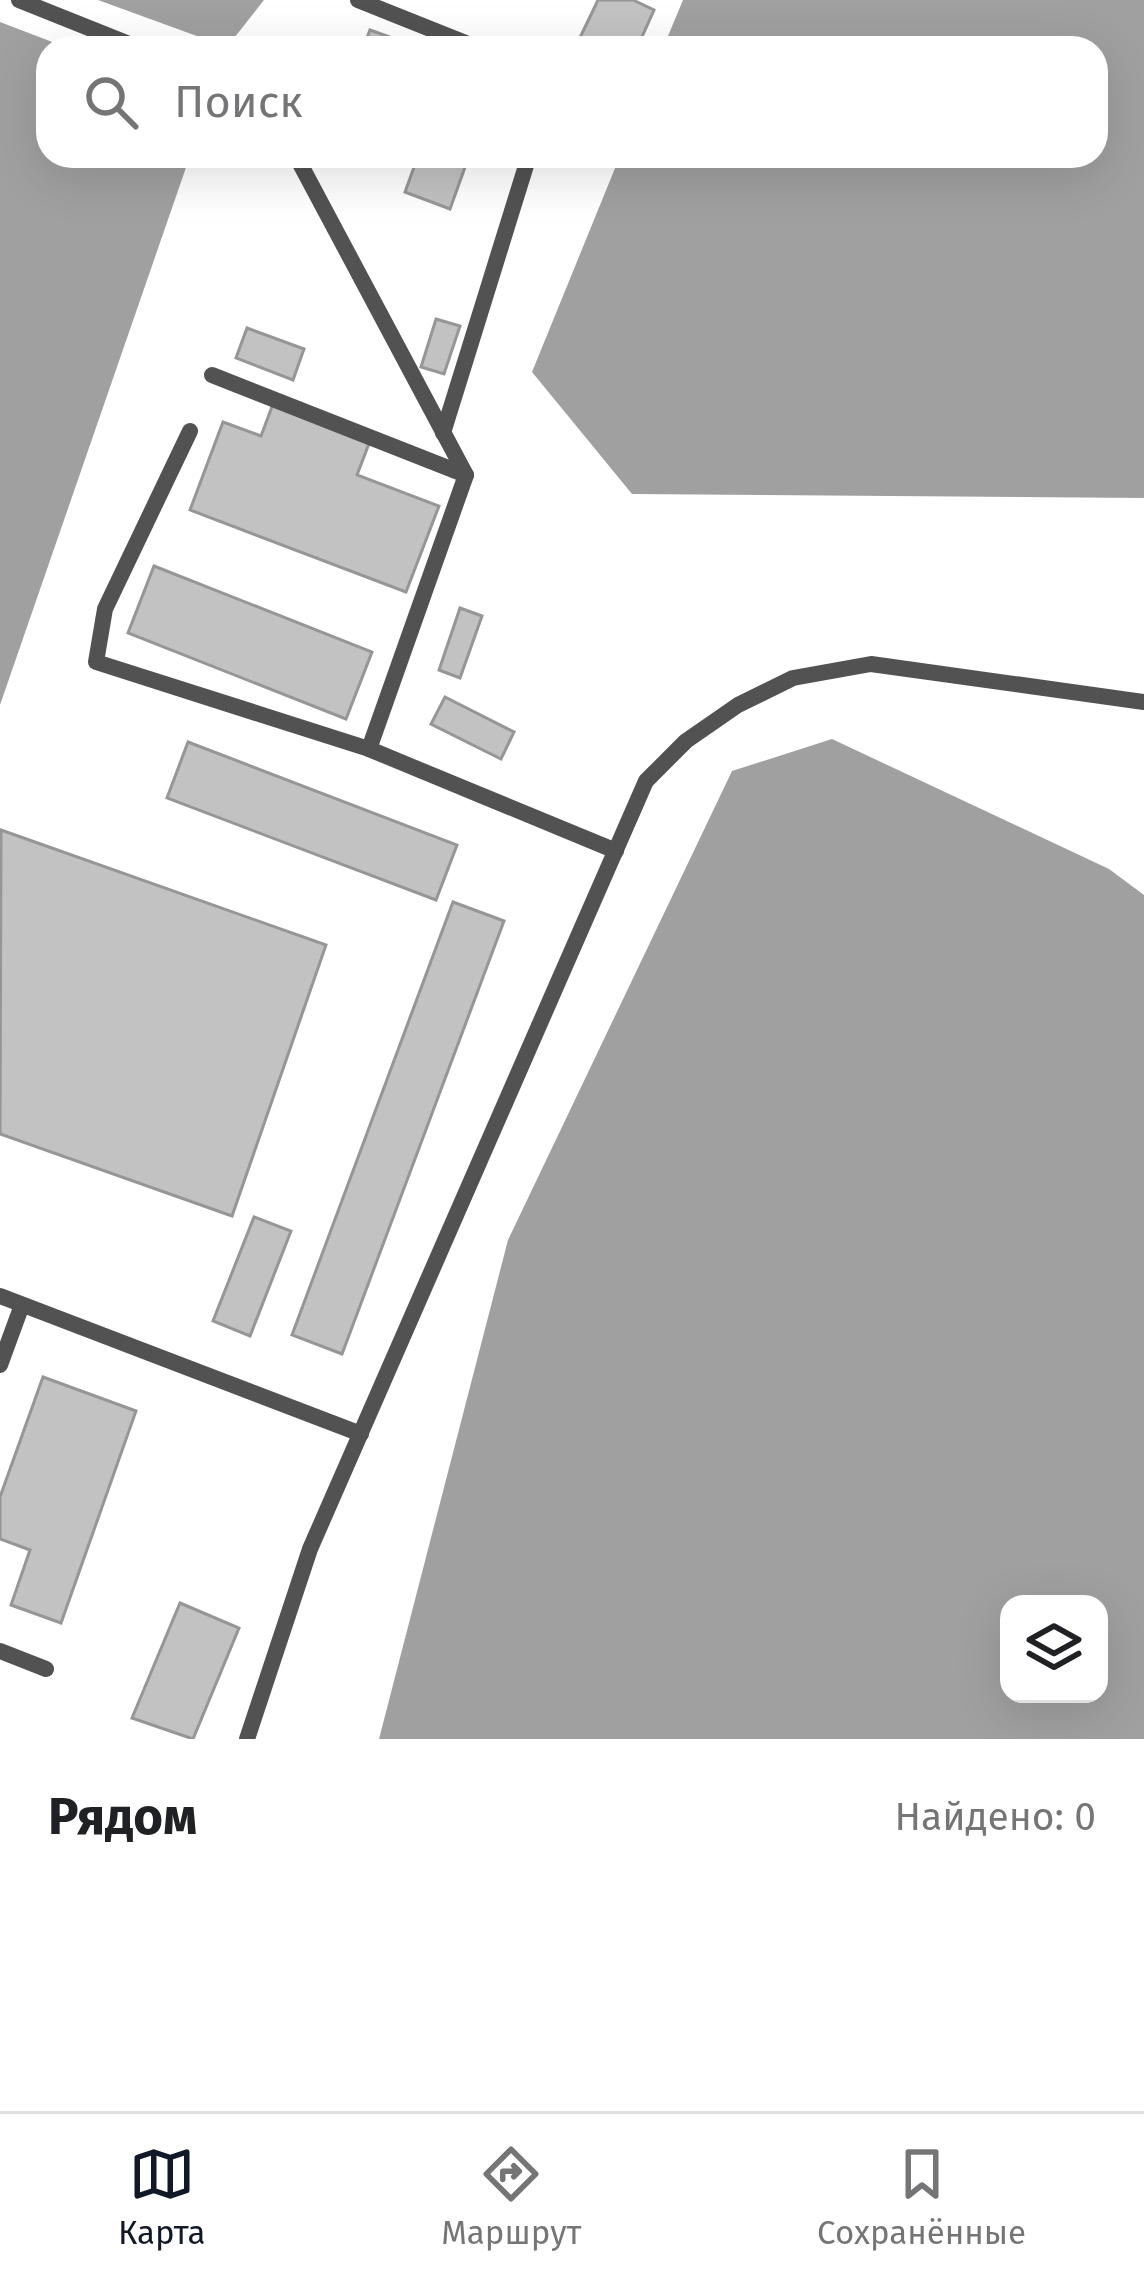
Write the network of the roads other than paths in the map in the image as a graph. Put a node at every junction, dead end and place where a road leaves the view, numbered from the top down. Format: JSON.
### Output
{"nodes":[{"id":1,"x":19,"y":0,"type":"edge"},
{"id":2,"x":358,"y":0,"type":"edge"},
{"id":3,"x":109,"y":36,"type":"edge"},
{"id":4,"x":448,"y":36,"type":"edge"},
{"id":5,"x":302,"y":168,"type":"edge"},
{"id":6,"x":526,"y":168,"type":"edge"},
{"id":7,"x":212,"y":375,"type":"dead end"},
{"id":8,"x":190,"y":430,"type":"dead end"},
{"id":9,"x":443,"y":433,"type":"junction"},
{"id":10,"x":466,"y":475,"type":"junction"},
{"id":11,"x":1144,"y":703,"type":"edge"},
{"id":12,"x":369,"y":749,"type":"junction"},
{"id":13,"x":616,"y":850,"type":"junction"},
{"id":14,"x":0,"y":1296,"type":"edge"},
{"id":15,"x":22,"y":1304,"type":"junction"},
{"id":16,"x":0,"y":1365,"type":"edge"},
{"id":17,"x":361,"y":1434,"type":"junction"},
{"id":18,"x":0,"y":1651,"type":"edge"},
{"id":19,"x":46,"y":1669,"type":"dead end"},
{"id":20,"x":247,"y":1739,"type":"edge"}],
"edges":[{"from":1,"to":3,"type":"lane"},
{"from":2,"to":4,"type":"lane"},
{"from":5,"to":9,"type":"lane"},
{"from":6,"to":9,"type":"lane"},
{"from":7,"to":10,"type":"lane"},
{"from":8,"to":12,"type":"lane"},
{"from":9,"to":10,"type":"lane"},
{"from":10,"to":12,"type":"lane"},
{"from":11,"to":13,"type":"lane"},
{"from":12,"to":13,"type":"lane"},
{"from":13,"to":17,"type":"lane"},
{"from":14,"to":15,"type":"lane"},
{"from":15,"to":16,"type":"lane"},
{"from":15,"to":17,"type":"lane"},
{"from":17,"to":20,"type":"lane"},
{"from":18,"to":19,"type":"lane"}]}
